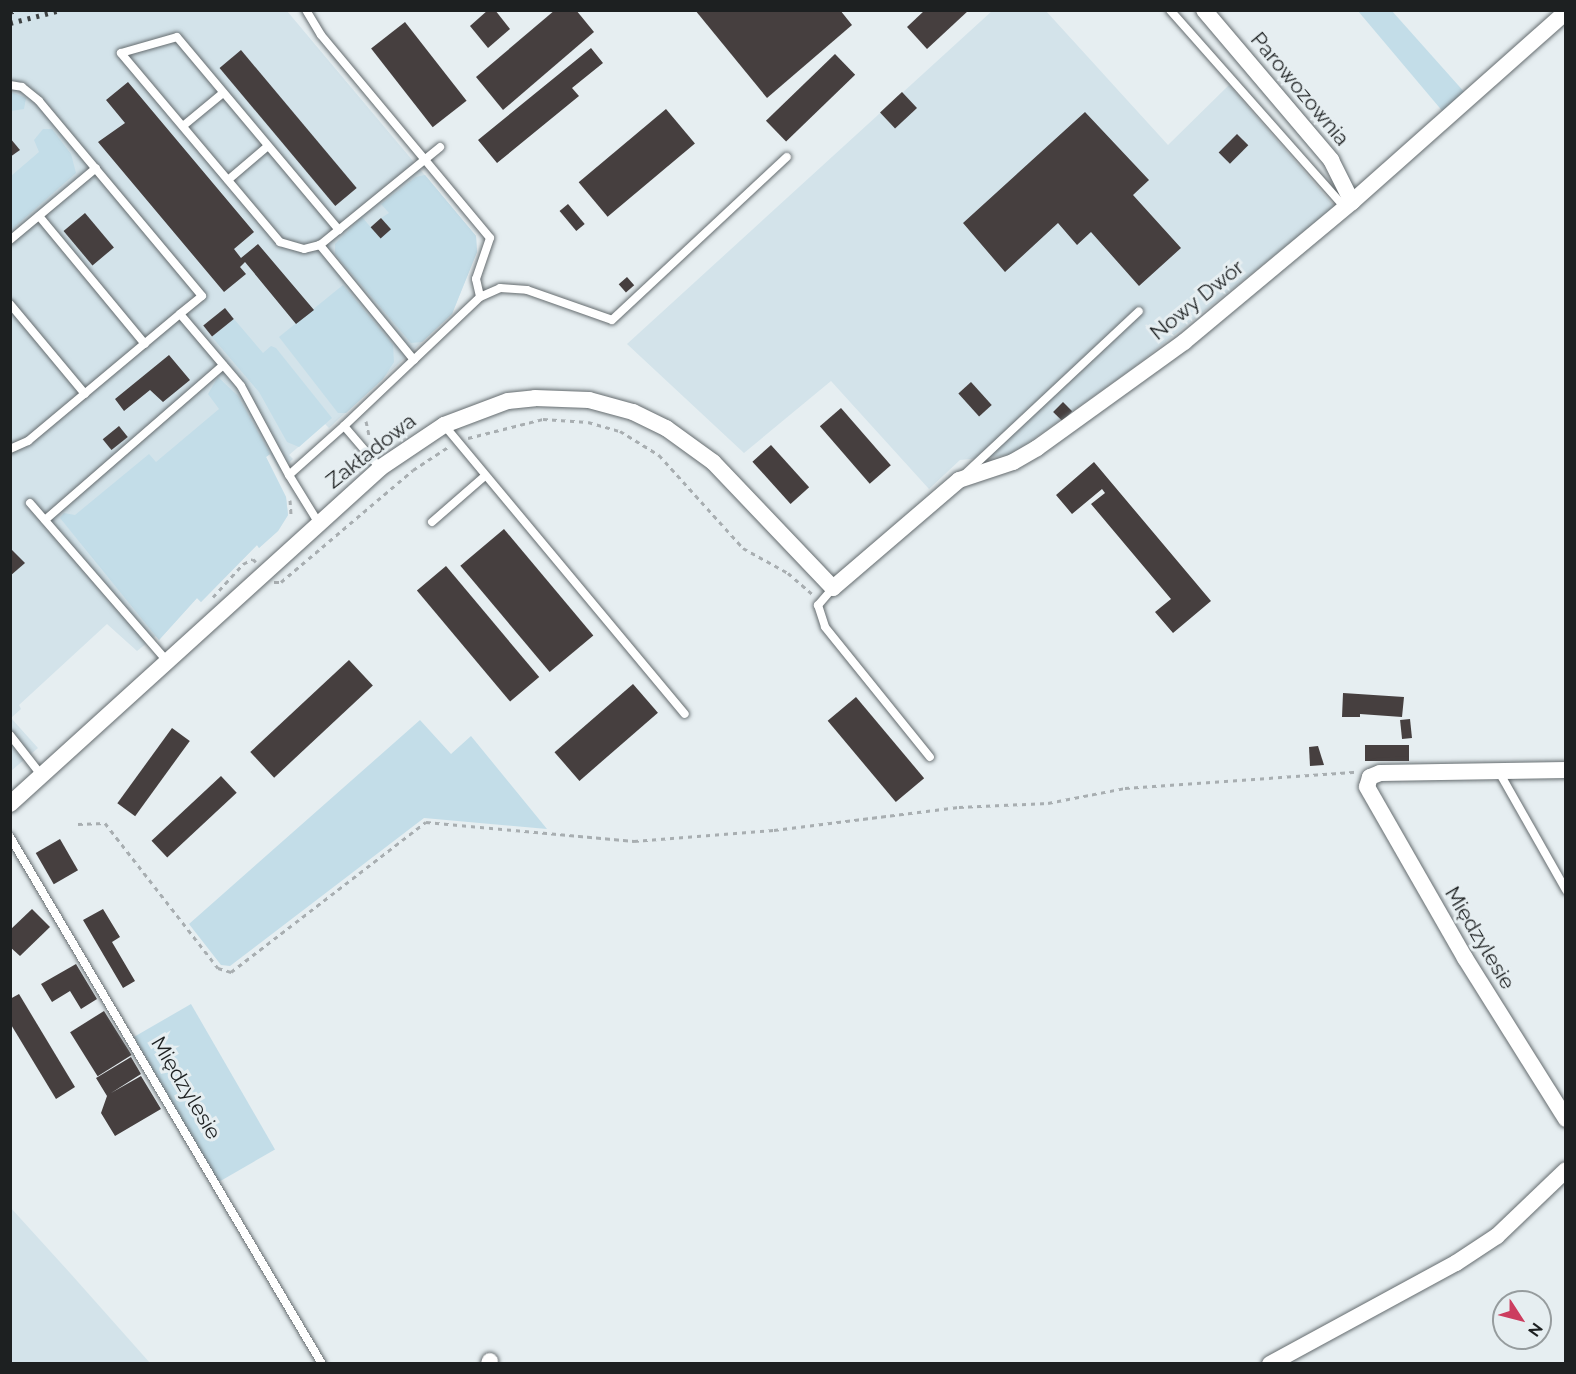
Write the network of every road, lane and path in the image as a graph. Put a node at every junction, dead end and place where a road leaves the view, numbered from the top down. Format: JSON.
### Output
{"nodes":[{"id":1,"x":306,"y":10,"type":"edge"},
{"id":2,"x":1170,"y":10,"type":"edge"},
{"id":3,"x":1204,"y":10,"type":"edge"},
{"id":4,"x":1566,"y":12,"type":"edge"},
{"id":5,"x":10,"y":85,"type":"edge"},
{"id":6,"x":223,"y":93,"type":"junction"},
{"id":7,"x":183,"y":126,"type":"junction"},
{"id":8,"x":268,"y":146,"type":"junction"},
{"id":9,"x":440,"y":147,"type":"dead end"},
{"id":10,"x":787,"y":157,"type":"dead end"},
{"id":11,"x":424,"y":160,"type":"junction"},
{"id":12,"x":96,"y":168,"type":"junction"},
{"id":13,"x":228,"y":180,"type":"junction"},
{"id":14,"x":1349,"y":205,"type":"junction"},
{"id":15,"x":39,"y":216,"type":"junction"},
{"id":16,"x":339,"y":230,"type":"junction"},
{"id":17,"x":10,"y":240,"type":"edge"},
{"id":18,"x":320,"y":245,"type":"junction"},
{"id":19,"x":480,"y":297,"type":"junction"},
{"id":20,"x":10,"y":304,"type":"edge"},
{"id":21,"x":1139,"y":311,"type":"dead end"},
{"id":22,"x":180,"y":314,"type":"junction"},
{"id":23,"x":145,"y":344,"type":"junction"},
{"id":24,"x":414,"y":360,"type":"junction"},
{"id":25,"x":223,"y":364,"type":"junction"},
{"id":26,"x":85,"y":394,"type":"junction"},
{"id":27,"x":444,"y":424,"type":"junction"},
{"id":28,"x":344,"y":426,"type":"junction"},
{"id":29,"x":462,"y":440,"type":"dead end"},
{"id":30,"x":452,"y":445,"type":"dead end"},
{"id":31,"x":10,"y":449,"type":"edge"},
{"id":32,"x":380,"y":468,"type":"junction"},
{"id":33,"x":289,"y":474,"type":"junction"},
{"id":34,"x":485,"y":476,"type":"junction"},
{"id":35,"x":958,"y":480,"type":"junction"},
{"id":36,"x":30,"y":503,"type":"dead end"},
{"id":37,"x":45,"y":520,"type":"junction"},
{"id":38,"x":318,"y":522,"type":"junction"},
{"id":39,"x":432,"y":522,"type":"dead end"},
{"id":40,"x":277,"y":585,"type":"dead end"},
{"id":41,"x":833,"y":588,"type":"junction"},
{"id":42,"x":812,"y":595,"type":"dead end"},
{"id":43,"x":166,"y":661,"type":"junction"},
{"id":44,"x":685,"y":714,"type":"dead end"},
{"id":45,"x":10,"y":735,"type":"edge"},
{"id":46,"x":930,"y":757,"type":"dead end"},
{"id":47,"x":1566,"y":770,"type":"edge"},
{"id":48,"x":1499,"y":772,"type":"junction"},
{"id":49,"x":42,"y":776,"type":"junction"},
{"id":50,"x":1370,"y":777,"type":"junction"},
{"id":51,"x":10,"y":804,"type":"edge"},
{"id":52,"x":78,"y":824,"type":"dead end"},
{"id":53,"x":10,"y":837,"type":"edge"},
{"id":54,"x":1566,"y":890,"type":"edge"},
{"id":55,"x":1566,"y":1119,"type":"edge"},
{"id":56,"x":1566,"y":1170,"type":"edge"},
{"id":57,"x":322,"y":1364,"type":"edge"},
{"id":58,"x":1270,"y":1364,"type":"edge"}],
"edges":[{"from":1,"to":11,"type":"lane"},
{"from":2,"to":14,"type":"lane"},
{"from":3,"to":14,"type":"street","name":"Parowozownia"},
{"from":4,"to":14,"type":"street","name":"Nowy Dwór"},
{"from":5,"to":12,"type":"lane"},
{"from":6,"to":7,"type":"lane"},
{"from":6,"to":7,"type":"lane"},
{"from":6,"to":8,"type":"lane"},
{"from":7,"to":13,"type":"lane"},
{"from":8,"to":13,"type":"lane"},
{"from":8,"to":16,"type":"lane"},
{"from":9,"to":11,"type":"lane"},
{"from":10,"to":19,"type":"lane"},
{"from":11,"to":16,"type":"lane"},
{"from":11,"to":19,"type":"lane"},
{"from":12,"to":15,"type":"lane"},
{"from":12,"to":22,"type":"lane"},
{"from":13,"to":18,"type":"lane"},
{"from":14,"to":35,"type":"street","name":"Nowy Dwór"},
{"from":15,"to":17,"type":"lane"},
{"from":15,"to":23,"type":"lane"},
{"from":16,"to":18,"type":"lane"},
{"from":18,"to":24,"type":"lane"},
{"from":19,"to":24,"type":"lane"},
{"from":20,"to":26,"type":"lane"},
{"from":21,"to":35,"type":"lane"},
{"from":22,"to":23,"type":"lane"},
{"from":22,"to":25,"type":"lane"},
{"from":23,"to":26,"type":"lane"},
{"from":24,"to":28,"type":"lane"},
{"from":25,"to":33,"type":"lane"},
{"from":25,"to":37,"type":"lane"},
{"from":26,"to":31,"type":"lane"},
{"from":27,"to":32,"type":"street","name":"Zakładowa"},
{"from":27,"to":34,"type":"lane"},
{"from":27,"to":41,"type":"street","name":"Zakładowa"},
{"from":28,"to":32,"type":"lane"},
{"from":28,"to":33,"type":"lane"},
{"from":29,"to":42,"type":"path"},
{"from":30,"to":40,"type":"path"},
{"from":32,"to":38,"type":"street","name":"Zakładowa"},
{"from":33,"to":38,"type":"lane"},
{"from":34,"to":39,"type":"lane"},
{"from":34,"to":44,"type":"lane"},
{"from":35,"to":41,"type":"street","name":"Nowy Dwór"},
{"from":36,"to":37,"type":"lane"},
{"from":37,"to":43,"type":"lane"},
{"from":38,"to":43,"type":"street","name":"Zakładowa"},
{"from":41,"to":46,"type":"lane"},
{"from":43,"to":49,"type":"street","name":"Zakładowa"},
{"from":45,"to":49,"type":"lane"},
{"from":47,"to":48,"type":"street"},
{"from":48,"to":50,"type":"street"},
{"from":48,"to":54,"type":"lane"},
{"from":49,"to":51,"type":"street","name":"Zakładowa"},
{"from":50,"to":52,"type":"path"},
{"from":50,"to":55,"type":"street","name":"Międzylesie"},
{"from":53,"to":57,"type":"lane","name":"Międzylesie"},
{"from":56,"to":58,"type":"street"}]}
